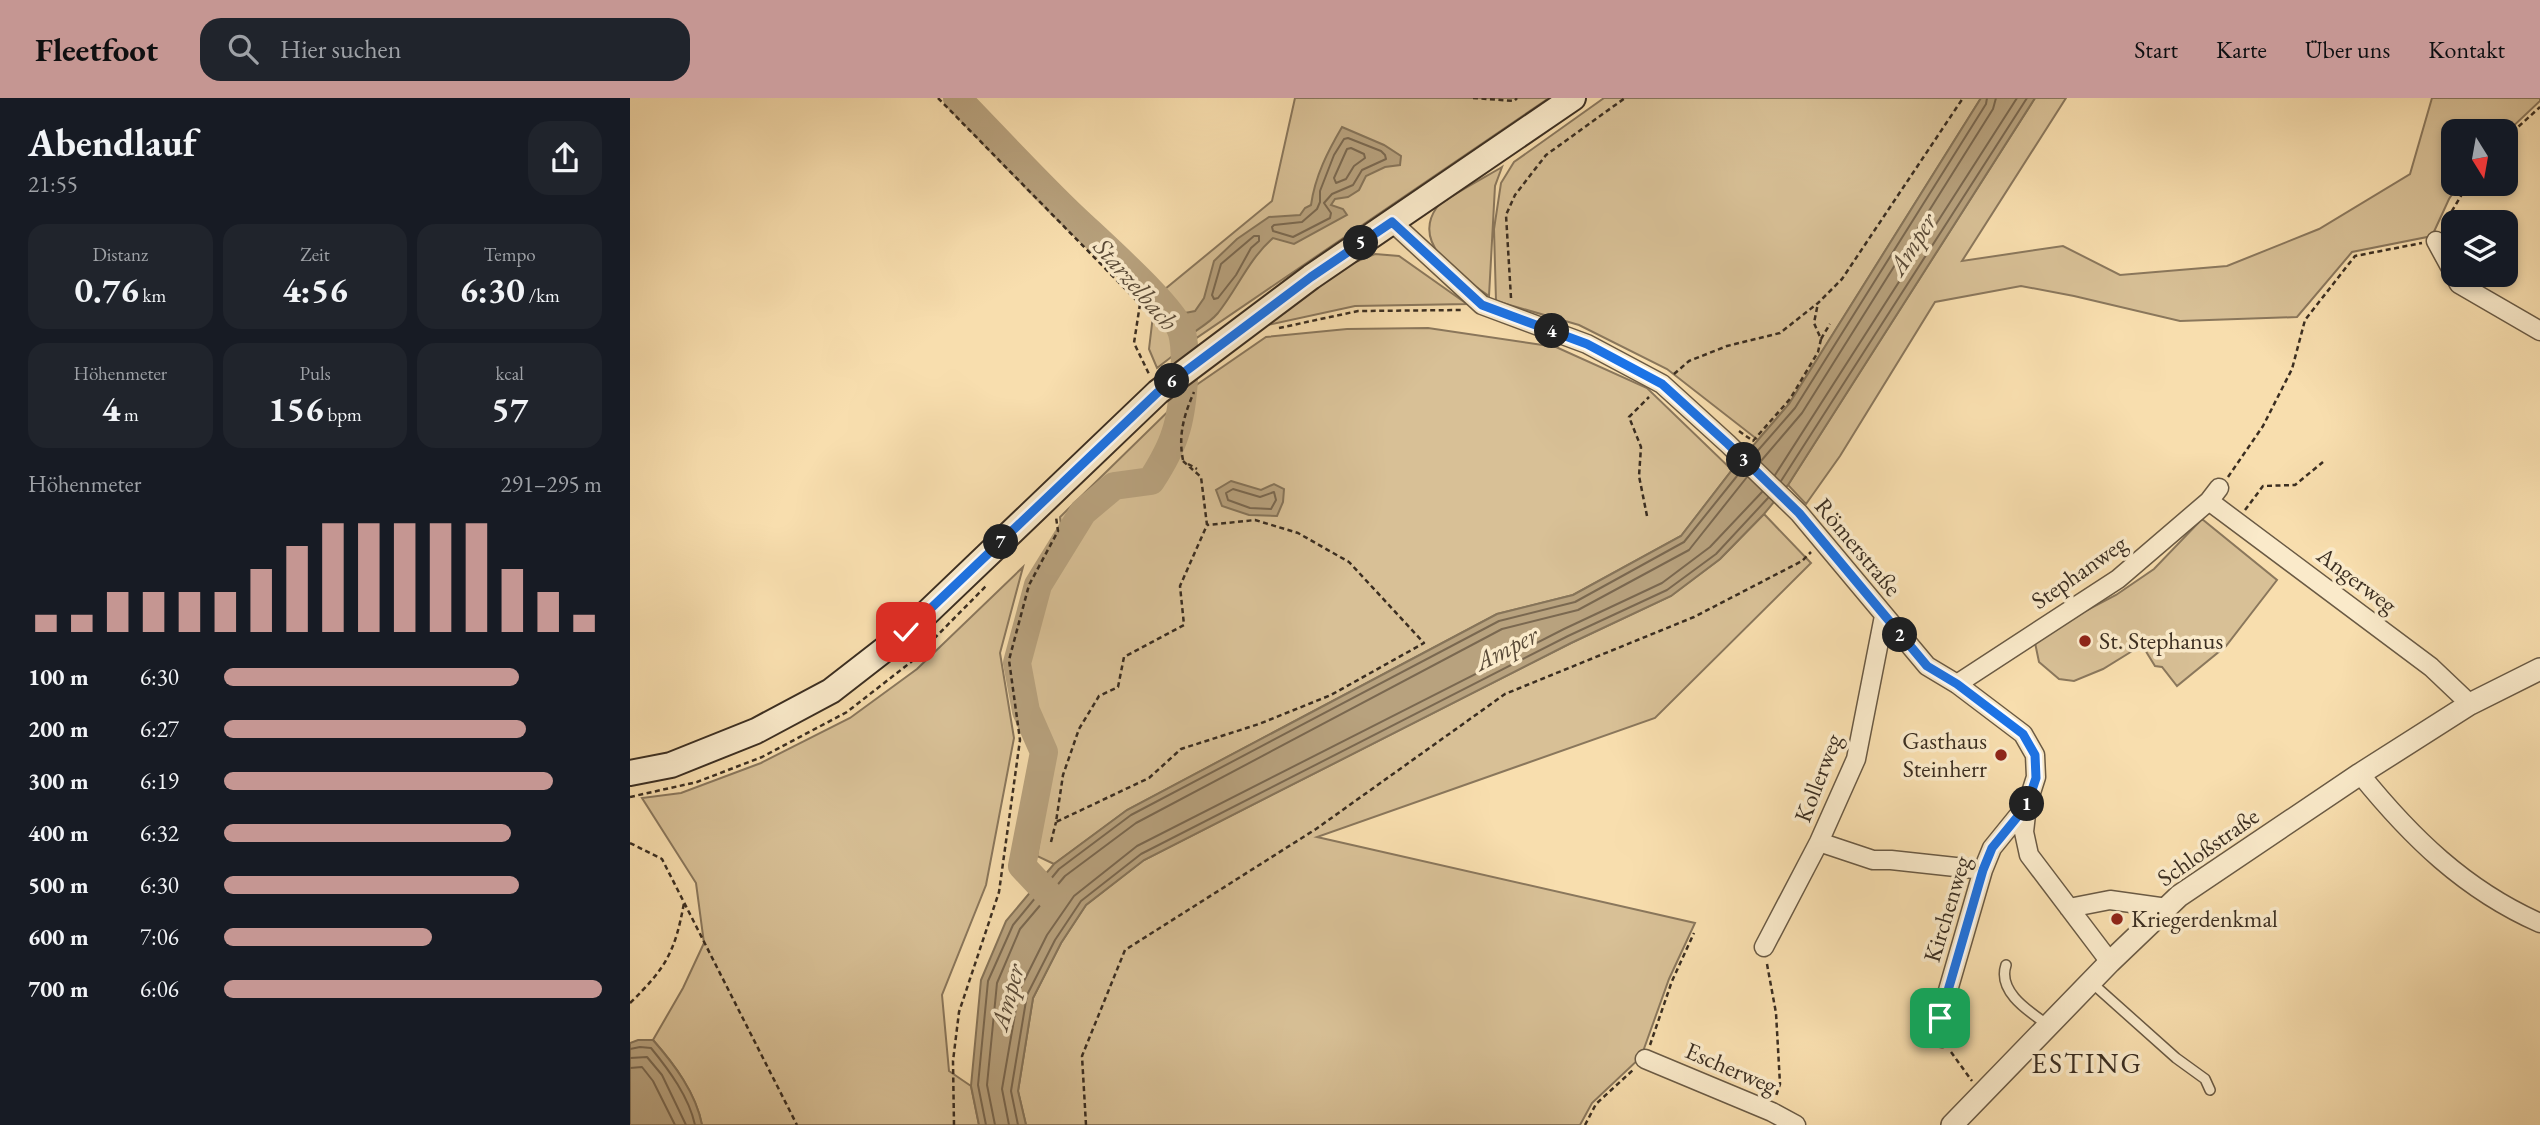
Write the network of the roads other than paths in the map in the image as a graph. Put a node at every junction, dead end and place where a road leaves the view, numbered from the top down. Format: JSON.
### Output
{"nodes":[{"id":1,"x":1573,"y":98,"type":"edge"},
{"id":2,"x":1392,"y":222,"type":"junction"},
{"id":3,"x":2436,"y":241,"type":"road end"},
{"id":4,"x":2441,"y":250,"type":"edge"},
{"id":5,"x":2464,"y":287,"type":"edge"},
{"id":6,"x":2540,"y":331,"type":"edge"},
{"id":7,"x":2214,"y":494,"type":"joint"},
{"id":8,"x":1884,"y":616,"type":"junction"},
{"id":9,"x":2540,"y":669,"type":"edge"},
{"id":10,"x":1957,"y":684,"type":"junction"},
{"id":11,"x":2470,"y":704,"type":"junction"},
{"id":12,"x":630,"y":773,"type":"edge"},
{"id":13,"x":2360,"y":774,"type":"junction"},
{"id":14,"x":2027,"y":805,"type":"junction"},
{"id":15,"x":1819,"y":842,"type":"junction"},
{"id":16,"x":1983,"y":870,"type":"junction"},
{"id":17,"x":2069,"y":908,"type":"junction"},
{"id":18,"x":2167,"y":908,"type":"junction"},
{"id":19,"x":2540,"y":923,"type":"edge"},
{"id":20,"x":1764,"y":947,"type":"road end"},
{"id":21,"x":2110,"y":962,"type":"junction"},
{"id":22,"x":2006,"y":965,"type":"dead end"},
{"id":23,"x":2091,"y":982,"type":"junction"},
{"id":24,"x":2048,"y":1025,"type":"junction"},
{"id":25,"x":1942,"y":1038,"type":"road end"},
{"id":26,"x":1646,"y":1059,"type":"road end"},
{"id":27,"x":2210,"y":1090,"type":"dead end"},
{"id":28,"x":1796,"y":1125,"type":"edge"},
{"id":29,"x":1952,"y":1125,"type":"edge"}],
"edges":[{"from":1,"to":2,"type":"main road"},
{"from":2,"to":8,"type":"street","name":"Römerstraße"},
{"from":2,"to":12,"type":"main road"},
{"from":3,"to":4,"type":"street"},
{"from":5,"to":6,"type":"street"},
{"from":7,"to":10,"type":"street","name":"Stephanweg"},
{"from":7,"to":11,"type":"street","name":"Angerweg"},
{"from":8,"to":10,"type":"street","name":"Römerstraße"},
{"from":8,"to":15,"type":"street","name":"Kollerweg"},
{"from":9,"to":11,"type":"street","name":"Schloßstraße"},
{"from":10,"to":14,"type":"street","name":"Römerstraße"},
{"from":11,"to":13,"type":"street","name":"Schloßstraße"},
{"from":13,"to":18,"type":"street","name":"Schloßstraße"},
{"from":13,"to":19,"type":"street"},
{"from":14,"to":16,"type":"street","name":"Kirchenweg"},
{"from":14,"to":17,"type":"street","name":"Römerstraße"},
{"from":15,"to":16,"type":"street"},
{"from":15,"to":20,"type":"street","name":"Kollerweg"},
{"from":16,"to":25,"type":"street","name":"Kirchenweg"},
{"from":17,"to":18,"type":"street"},
{"from":17,"to":21,"type":"street","name":"Römerstraße"},
{"from":18,"to":21,"type":"street","name":"Schloßstraße"},
{"from":21,"to":23,"type":"street","name":"Schloßstraße"},
{"from":22,"to":24,"type":"lane"},
{"from":23,"to":24,"type":"street","name":"Schloßstraße"},
{"from":23,"to":27,"type":"lane"},
{"from":24,"to":29,"type":"street","name":"Schloßstraße"},
{"from":26,"to":28,"type":"street","name":"Escherweg"}]}
